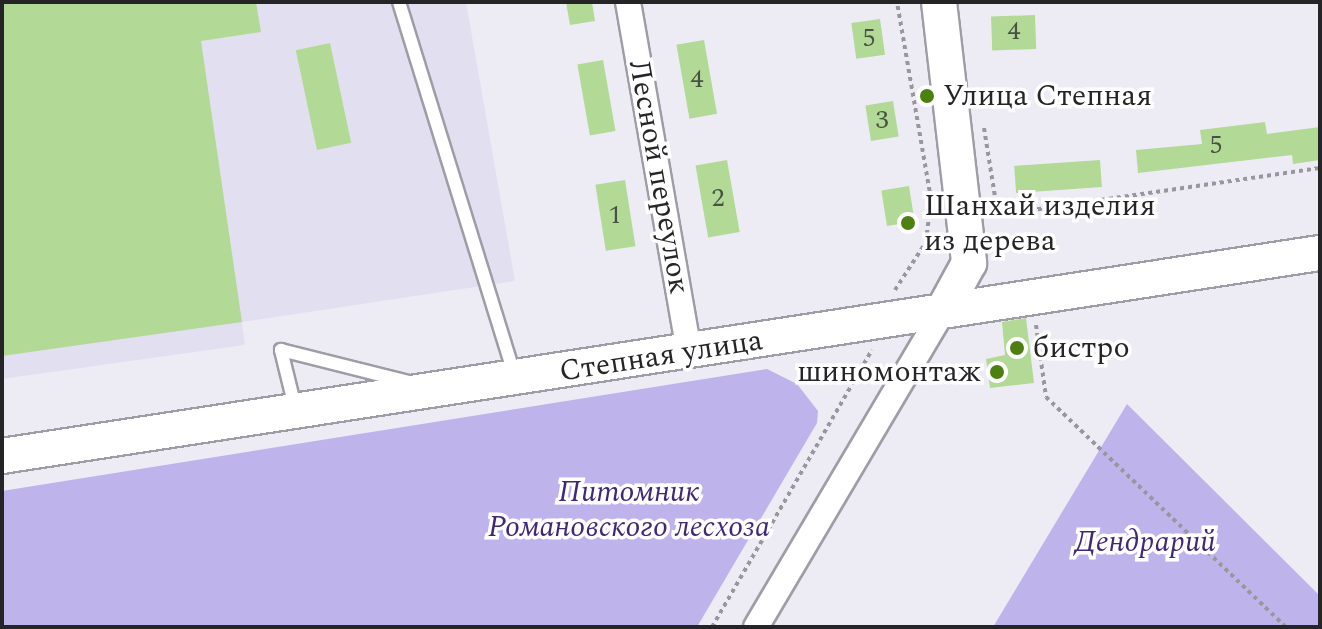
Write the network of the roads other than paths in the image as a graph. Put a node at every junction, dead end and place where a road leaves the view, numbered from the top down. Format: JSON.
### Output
{"nodes":[{"id":1,"x":399,"y":2,"type":"edge"},
{"id":2,"x":628,"y":2,"type":"edge"},
{"id":3,"x":939,"y":2,"type":"edge"},
{"id":4,"x":1320,"y":253,"type":"edge"},
{"id":5,"x":944,"y":309,"type":"junction"},
{"id":6,"x":689,"y":353,"type":"junction"},
{"id":7,"x":515,"y":379,"type":"junction"},
{"id":8,"x":442,"y":390,"type":"junction"},
{"id":9,"x":296,"y":410,"type":"junction"},
{"id":10,"x":2,"y":456,"type":"edge"},
{"id":11,"x":756,"y":627,"type":"edge"}],
"edges":[{"from":1,"to":7,"type":"lane"},
{"from":2,"to":6,"type":"street","name":"Лесной переулок"},
{"from":3,"to":5,"type":"main road"},
{"from":4,"to":5,"type":"main road","name":"Степная улица"},
{"from":5,"to":6,"type":"main road","name":"Степная улица"},
{"from":5,"to":11,"type":"street"},
{"from":6,"to":7,"type":"main road","name":"Степная улица"},
{"from":7,"to":8,"type":"main road","name":"Степная улица"},
{"from":8,"to":9,"type":"main road","name":"Степная улица"},
{"from":8,"to":9,"type":"lane"},
{"from":9,"to":10,"type":"main road","name":"Степная улица"}]}
